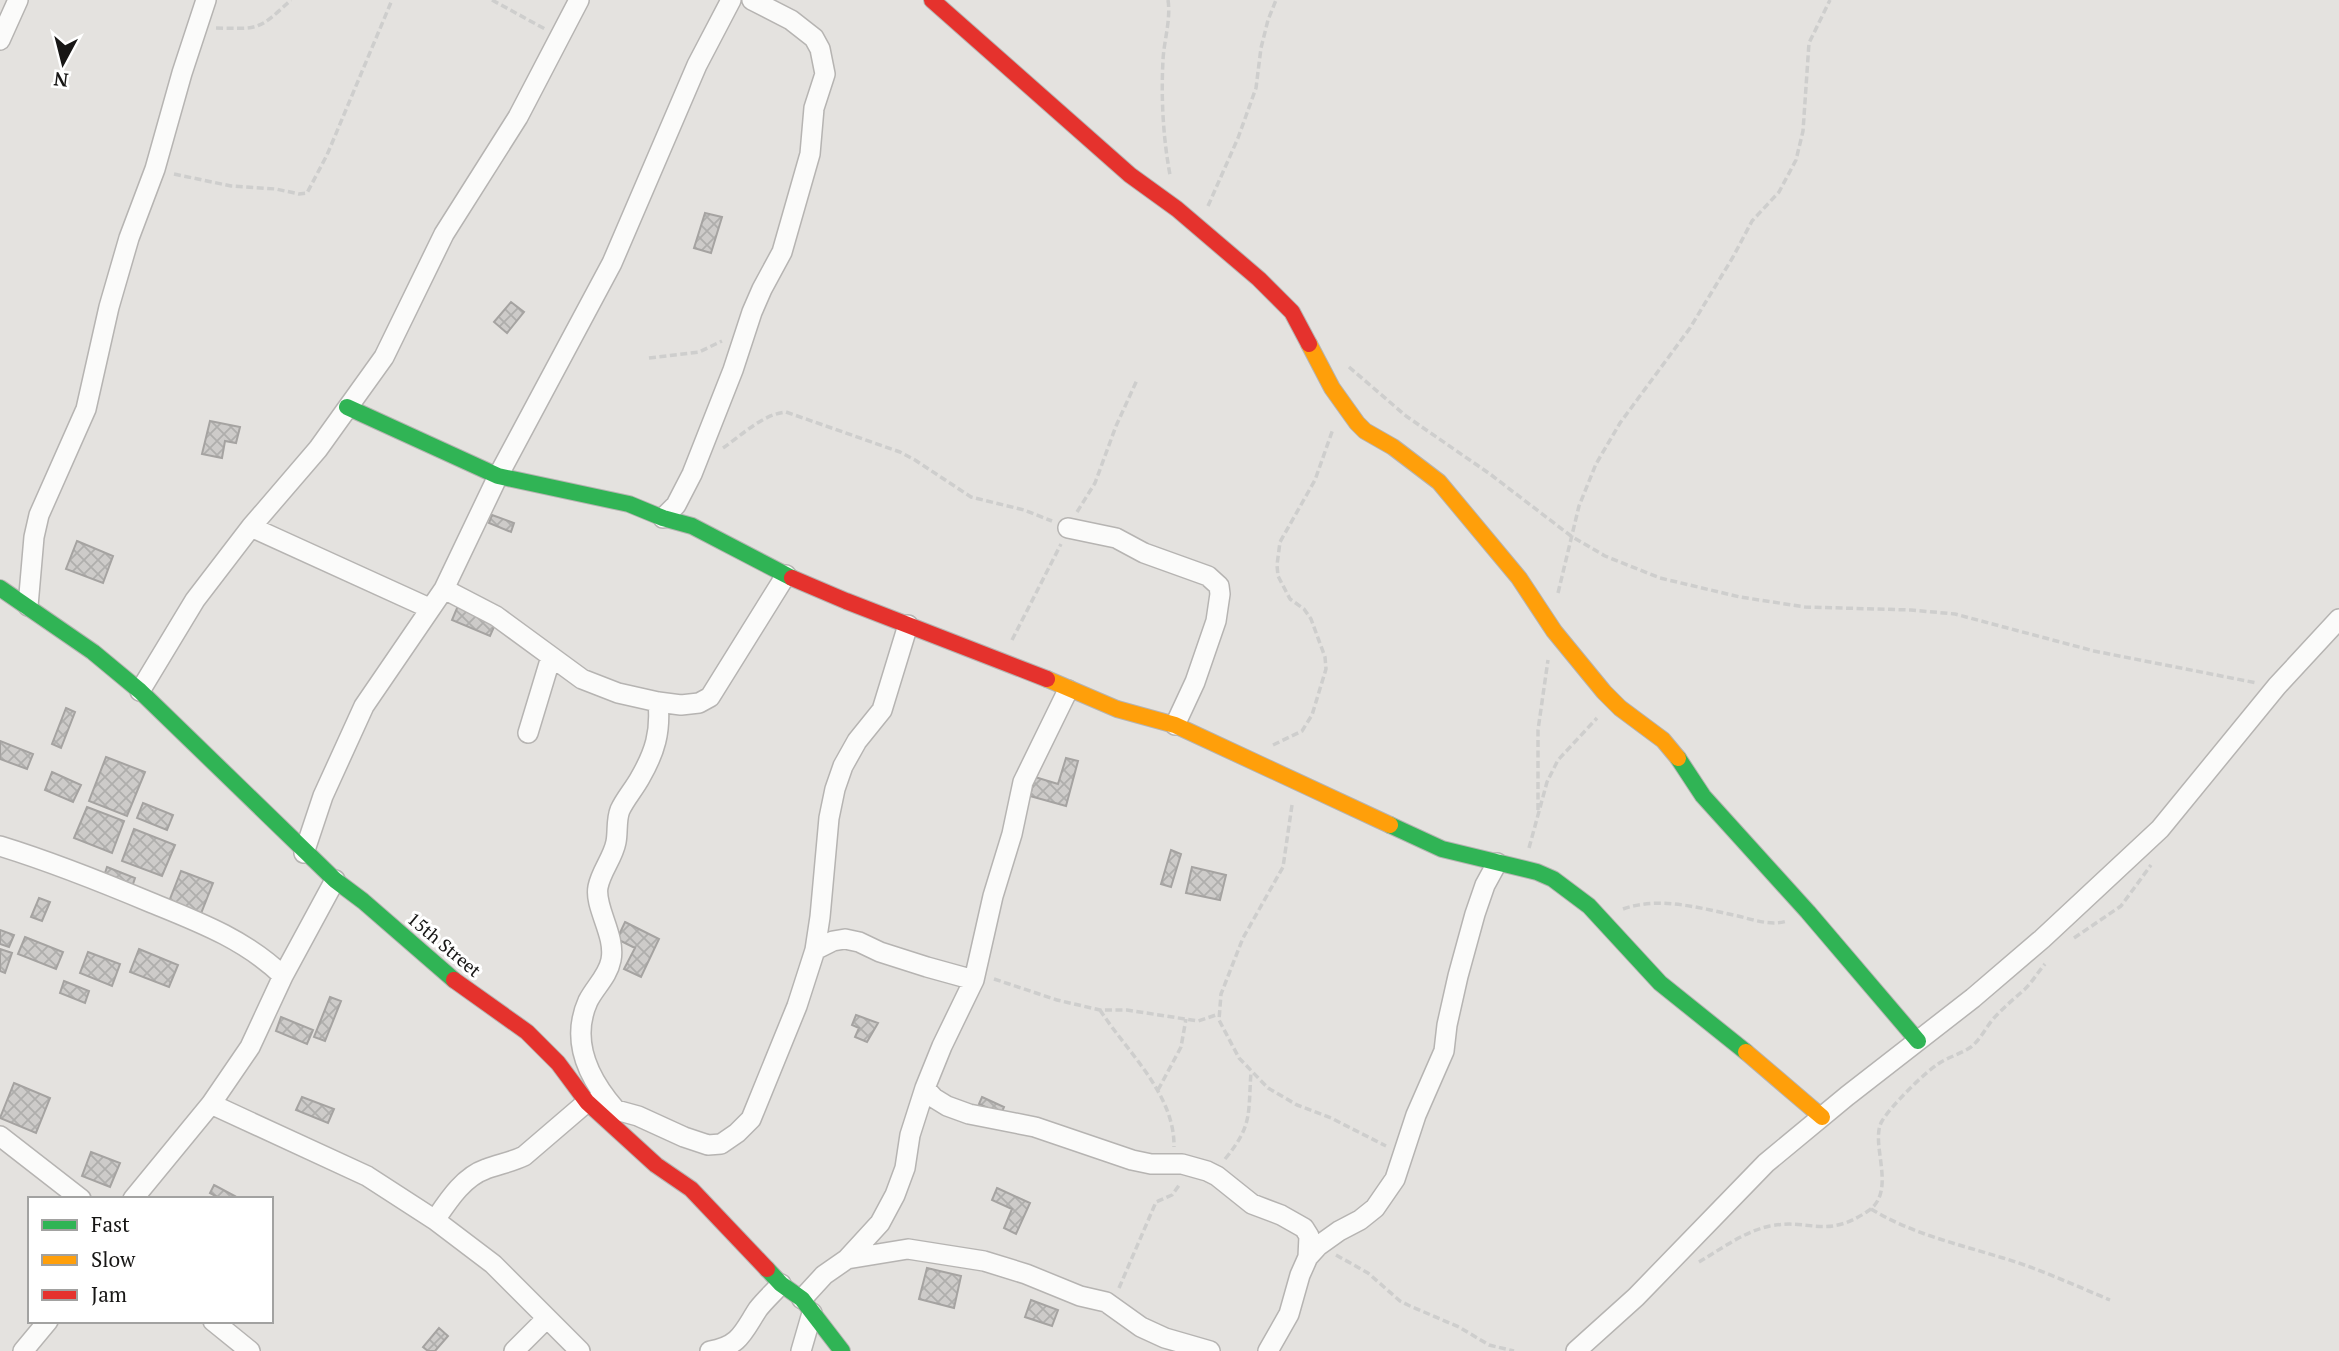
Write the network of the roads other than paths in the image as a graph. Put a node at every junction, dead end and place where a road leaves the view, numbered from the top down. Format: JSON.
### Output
{"nodes":[{"id":1,"x":18,"y":0,"type":"edge"},
{"id":2,"x":206,"y":0,"type":"edge"},
{"id":3,"x":579,"y":0,"type":"edge"},
{"id":4,"x":731,"y":0,"type":"edge"},
{"id":5,"x":752,"y":0,"type":"edge"},
{"id":6,"x":932,"y":0,"type":"edge"},
{"id":7,"x":0,"y":40,"type":"edge"},
{"id":8,"x":347,"y":407,"type":"junction"},
{"id":9,"x":498,"y":476,"type":"junction"},
{"id":10,"x":663,"y":518,"type":"junction"},
{"id":11,"x":251,"y":527,"type":"junction"},
{"id":12,"x":1068,"y":528,"type":"road end"},
{"id":13,"x":786,"y":575,"type":"junction"},
{"id":14,"x":0,"y":588,"type":"edge"},
{"id":15,"x":444,"y":589,"type":"junction"},
{"id":16,"x":28,"y":606,"type":"junction"},
{"id":17,"x":429,"y":608,"type":"junction"},
{"id":18,"x":2339,"y":619,"type":"edge"},
{"id":19,"x":908,"y":625,"type":"junction"},
{"id":20,"x":551,"y":657,"type":"junction"},
{"id":21,"x":1068,"y":690,"type":"junction"},
{"id":22,"x":139,"y":691,"type":"junction"},
{"id":23,"x":658,"y":702,"type":"junction"},
{"id":24,"x":1175,"y":725,"type":"junction"},
{"id":25,"x":528,"y":733,"type":"dead end"},
{"id":26,"x":0,"y":846,"type":"edge"},
{"id":27,"x":304,"y":853,"type":"junction"},
{"id":28,"x":1497,"y":863,"type":"junction"},
{"id":29,"x":335,"y":880,"type":"junction"},
{"id":30,"x":815,"y":950,"type":"junction"},
{"id":31,"x":284,"y":976,"type":"junction"},
{"id":32,"x":974,"y":976,"type":"junction"},
{"id":33,"x":1917,"y":1041,"type":"junction"},
{"id":34,"x":925,"y":1088,"type":"junction"},
{"id":35,"x":587,"y":1102,"type":"junction"},
{"id":36,"x":211,"y":1104,"type":"junction"},
{"id":37,"x":615,"y":1109,"type":"junction"},
{"id":38,"x":1822,"y":1118,"type":"junction"},
{"id":39,"x":0,"y":1136,"type":"edge"},
{"id":40,"x":78,"y":1197,"type":"edge"},
{"id":41,"x":135,"y":1197,"type":"edge"},
{"id":42,"x":435,"y":1220,"type":"junction"},
{"id":43,"x":1313,"y":1252,"type":"junction"},
{"id":44,"x":847,"y":1259,"type":"junction"},
{"id":45,"x":781,"y":1284,"type":"junction"},
{"id":46,"x":807,"y":1306,"type":"junction"},
{"id":47,"x":546,"y":1319,"type":"junction"},
{"id":48,"x":46,"y":1323,"type":"edge"},
{"id":49,"x":215,"y":1323,"type":"edge"},
{"id":50,"x":738,"y":1345,"type":"edge"},
{"id":51,"x":23,"y":1351,"type":"edge"},
{"id":52,"x":250,"y":1351,"type":"edge"},
{"id":53,"x":514,"y":1351,"type":"edge"},
{"id":54,"x":580,"y":1351,"type":"edge"},
{"id":55,"x":710,"y":1351,"type":"edge"},
{"id":56,"x":801,"y":1351,"type":"edge"},
{"id":57,"x":842,"y":1351,"type":"edge"},
{"id":58,"x":1210,"y":1351,"type":"edge"},
{"id":59,"x":1268,"y":1351,"type":"edge"},
{"id":60,"x":1576,"y":1351,"type":"edge"}],
"edges":[{"from":1,"to":7,"type":"street"},
{"from":2,"to":16,"type":"street"},
{"from":3,"to":8,"type":"street"},
{"from":4,"to":9,"type":"street"},
{"from":5,"to":10,"type":"street"},
{"from":6,"to":33,"type":"street"},
{"from":8,"to":9,"type":"street"},
{"from":8,"to":11,"type":"street"},
{"from":9,"to":10,"type":"street"},
{"from":9,"to":15,"type":"street"},
{"from":10,"to":13,"type":"street"},
{"from":11,"to":17,"type":"street"},
{"from":11,"to":22,"type":"street"},
{"from":12,"to":24,"type":"street"},
{"from":13,"to":19,"type":"street"},
{"from":13,"to":23,"type":"street"},
{"from":14,"to":16,"type":"street","name":"15th Street"},
{"from":15,"to":17,"type":"street"},
{"from":15,"to":20,"type":"street"},
{"from":16,"to":22,"type":"street","name":"15th Street"},
{"from":17,"to":27,"type":"street"},
{"from":18,"to":33,"type":"street"},
{"from":19,"to":21,"type":"street"},
{"from":19,"to":30,"type":"street"},
{"from":20,"to":23,"type":"street"},
{"from":20,"to":25,"type":"street"},
{"from":21,"to":24,"type":"street"},
{"from":21,"to":32,"type":"street"},
{"from":22,"to":27,"type":"street","name":"15th Street"},
{"from":23,"to":37,"type":"street"},
{"from":24,"to":28,"type":"street"},
{"from":26,"to":31,"type":"street"},
{"from":27,"to":29,"type":"street","name":"15th Street"},
{"from":28,"to":38,"type":"street"},
{"from":28,"to":43,"type":"street"},
{"from":29,"to":31,"type":"street"},
{"from":29,"to":35,"type":"street","name":"15th Street"},
{"from":30,"to":32,"type":"street"},
{"from":30,"to":37,"type":"street"},
{"from":31,"to":36,"type":"street"},
{"from":32,"to":34,"type":"street"},
{"from":33,"to":38,"type":"street"},
{"from":34,"to":43,"type":"street"},
{"from":34,"to":44,"type":"street"},
{"from":35,"to":37,"type":"street"},
{"from":35,"to":42,"type":"street"},
{"from":35,"to":45,"type":"street","name":"15th Street"},
{"from":36,"to":41,"type":"street"},
{"from":36,"to":42,"type":"street"},
{"from":38,"to":60,"type":"street"},
{"from":39,"to":40,"type":"street"},
{"from":42,"to":47,"type":"street"},
{"from":43,"to":59,"type":"street"},
{"from":44,"to":46,"type":"street"},
{"from":44,"to":58,"type":"street"},
{"from":45,"to":46,"type":"street","name":"15th Street"},
{"from":45,"to":50,"type":"street"},
{"from":46,"to":56,"type":"street"},
{"from":46,"to":57,"type":"street","name":"15th Street"},
{"from":47,"to":53,"type":"street"},
{"from":47,"to":54,"type":"street"},
{"from":48,"to":51,"type":"street"},
{"from":49,"to":52,"type":"street"},
{"from":50,"to":55,"type":"street"}]}
